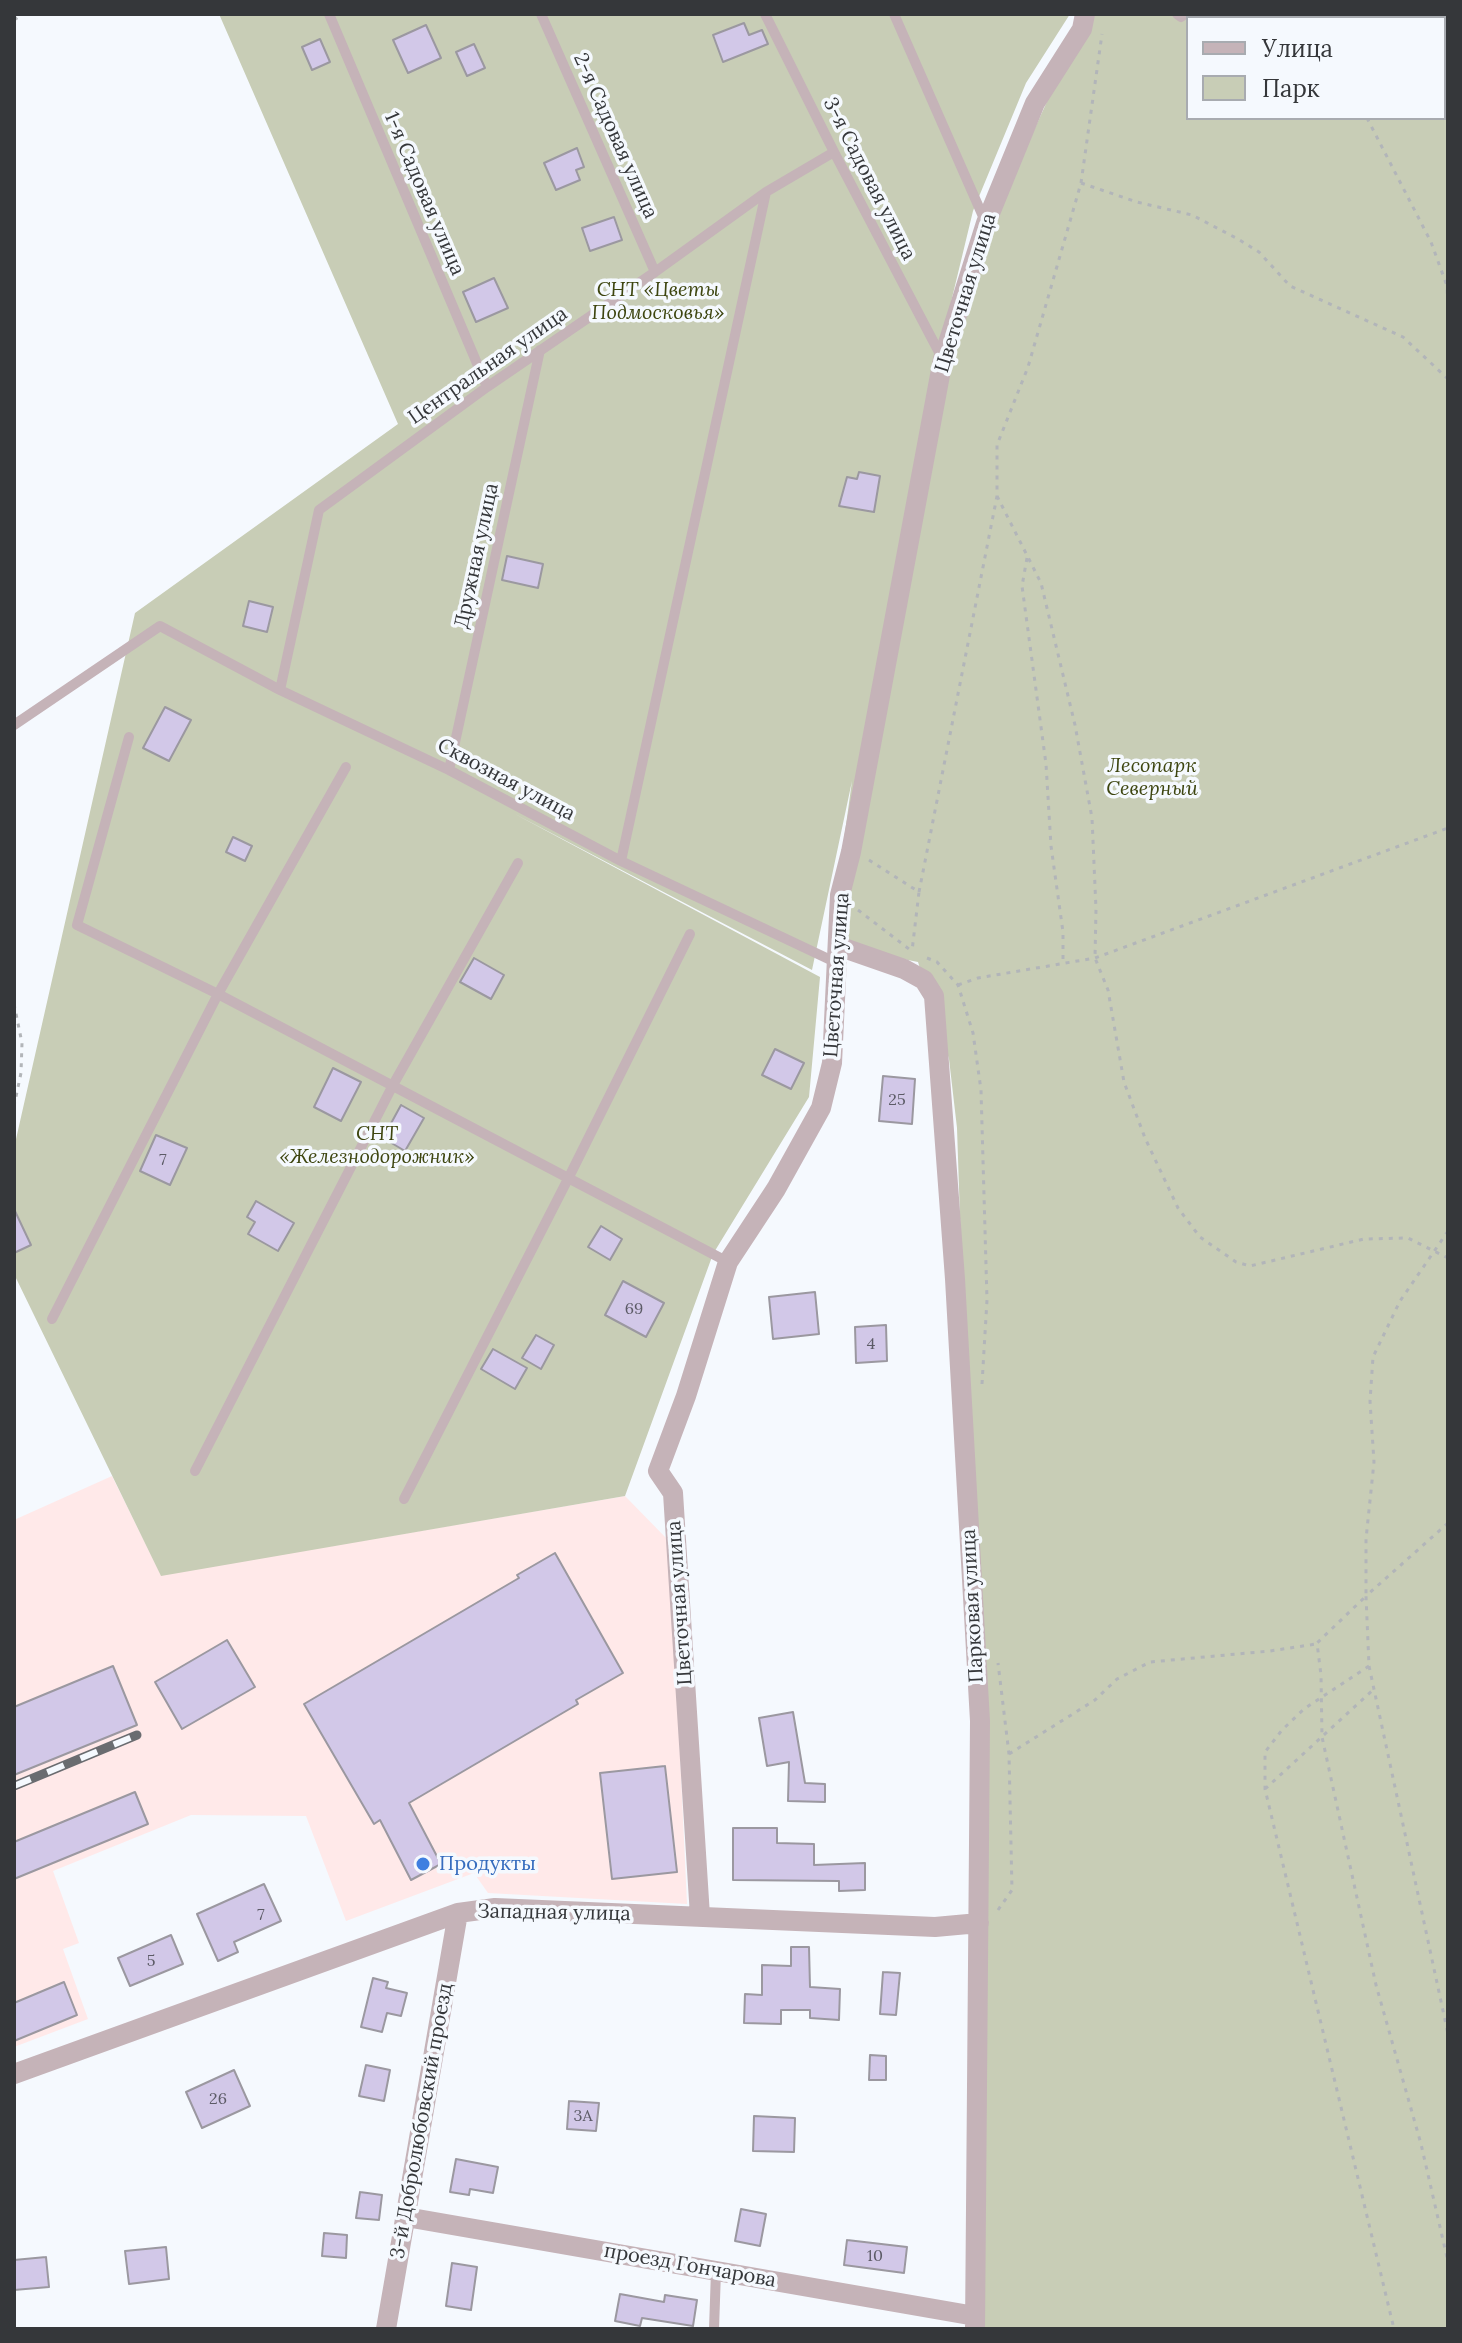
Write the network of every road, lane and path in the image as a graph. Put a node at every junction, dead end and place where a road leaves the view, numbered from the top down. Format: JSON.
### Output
{"nodes":[{"id":1,"x":23,"y":14,"type":"edge"},
{"id":2,"x":329,"y":14,"type":"edge"},
{"id":3,"x":541,"y":14,"type":"edge"},
{"id":4,"x":765,"y":14,"type":"edge"},
{"id":5,"x":894,"y":14,"type":"edge"},
{"id":6,"x":14,"y":20,"type":"edge"},
{"id":7,"x":1084,"y":21,"type":"edge"},
{"id":8,"x":1103,"y":25,"type":"dead end"},
{"id":9,"x":1368,"y":120,"type":"edge"},
{"id":10,"x":834,"y":152,"type":"junction"},
{"id":11,"x":1081,"y":183,"type":"junction"},
{"id":12,"x":766,"y":192,"type":"junction"},
{"id":13,"x":986,"y":223,"type":"junction"},
{"id":14,"x":655,"y":272,"type":"junction"},
{"id":15,"x":1448,"y":308,"type":"edge"},
{"id":16,"x":540,"y":350,"type":"junction"},
{"id":17,"x":943,"y":359,"type":"junction"},
{"id":18,"x":1448,"y":379,"type":"edge"},
{"id":19,"x":487,"y":387,"type":"junction"},
{"id":20,"x":997,"y":496,"type":"junction"},
{"id":21,"x":1027,"y":558,"type":"junction"},
{"id":22,"x":280,"y":690,"type":"junction"},
{"id":23,"x":14,"y":725,"type":"edge"},
{"id":24,"x":129,"y":737,"type":"dead end"},
{"id":25,"x":346,"y":767,"type":"dead end"},
{"id":26,"x":449,"y":770,"type":"junction"},
{"id":27,"x":1448,"y":828,"type":"edge"},
{"id":28,"x":851,"y":852,"type":"junction"},
{"id":29,"x":621,"y":861,"type":"junction"},
{"id":30,"x":518,"y":863,"type":"dead end"},
{"id":31,"x":919,"y":892,"type":"junction"},
{"id":32,"x":690,"y":934,"type":"dead end"},
{"id":33,"x":912,"y":951,"type":"dead end"},
{"id":34,"x":837,"y":954,"type":"junction"},
{"id":35,"x":1095,"y":958,"type":"junction"},
{"id":36,"x":1063,"y":963,"type":"junction"},
{"id":37,"x":958,"y":985,"type":"dead end"},
{"id":38,"x":218,"y":994,"type":"junction"},
{"id":39,"x":14,"y":1004,"type":"edge"},
{"id":40,"x":393,"y":1085,"type":"junction"},
{"id":41,"x":14,"y":1106,"type":"edge"},
{"id":42,"x":569,"y":1177,"type":"junction"},
{"id":43,"x":1448,"y":1231,"type":"edge"},
{"id":44,"x":1435,"y":1251,"type":"junction"},
{"id":45,"x":1448,"y":1258,"type":"edge"},
{"id":46,"x":728,"y":1262,"type":"junction"},
{"id":47,"x":52,"y":1319,"type":"dead end"},
{"id":48,"x":195,"y":1471,"type":"dead end"},
{"id":49,"x":404,"y":1499,"type":"dead end"},
{"id":50,"x":1448,"y":1523,"type":"edge"},
{"id":51,"x":1366,"y":1596,"type":"junction"},
{"id":52,"x":1317,"y":1643,"type":"junction"},
{"id":53,"x":1369,"y":1666,"type":"junction"},
{"id":54,"x":1374,"y":1689,"type":"junction"},
{"id":55,"x":1321,"y":1696,"type":"junction"},
{"id":56,"x":1322,"y":1737,"type":"junction"},
{"id":57,"x":1009,"y":1754,"type":"dead end"},
{"id":58,"x":1265,"y":1789,"type":"junction"},
{"id":59,"x":458,"y":1913,"type":"junction"},
{"id":60,"x":700,"y":1916,"type":"junction"},
{"id":61,"x":979,"y":1923,"type":"junction"},
{"id":62,"x":1446,"y":2023,"type":"edge"},
{"id":63,"x":1448,"y":2034,"type":"edge"},
{"id":64,"x":14,"y":2074,"type":"edge"},
{"id":65,"x":406,"y":2217,"type":"junction"},
{"id":66,"x":1448,"y":2262,"type":"edge"},
{"id":67,"x":716,"y":2271,"type":"junction"},
{"id":68,"x":975,"y":2322,"type":"edge"},
{"id":69,"x":386,"y":2329,"type":"edge"},
{"id":70,"x":714,"y":2329,"type":"edge"},
{"id":71,"x":1394,"y":2329,"type":"edge"}],
"edges":[{"from":1,"to":6,"type":"path"},
{"from":2,"to":19,"type":"lane","name":"1-я Садовая улица"},
{"from":3,"to":14,"type":"lane","name":"2-я Садовая улица"},
{"from":4,"to":10,"type":"lane","name":"3-я Садовая улица"},
{"from":5,"to":13,"type":"lane"},
{"from":7,"to":13,"type":"street","name":"Цветочная улица"},
{"from":8,"to":11,"type":"path"},
{"from":9,"to":15,"type":"path"},
{"from":10,"to":12,"type":"lane","name":"Центральная улица"},
{"from":10,"to":17,"type":"lane","name":"3-я Садовая улица"},
{"from":11,"to":18,"type":"path"},
{"from":11,"to":20,"type":"path"},
{"from":12,"to":14,"type":"lane","name":"Центральная улица"},
{"from":12,"to":29,"type":"lane"},
{"from":13,"to":17,"type":"street","name":"Цветочная улица"},
{"from":14,"to":16,"type":"lane","name":"Центральная улица"},
{"from":16,"to":19,"type":"lane","name":"Центральная улица"},
{"from":16,"to":26,"type":"lane","name":"Дружная улица"},
{"from":17,"to":28,"type":"street","name":"Цветочная улица"},
{"from":19,"to":22,"type":"lane","name":"Центральная улица"},
{"from":20,"to":21,"type":"path"},
{"from":20,"to":31,"type":"path"},
{"from":21,"to":35,"type":"path"},
{"from":21,"to":36,"type":"path"},
{"from":22,"to":23,"type":"lane","name":"Сквозная улица"},
{"from":22,"to":26,"type":"lane","name":"Сквозная улица"},
{"from":24,"to":38,"type":"lane"},
{"from":25,"to":38,"type":"lane"},
{"from":26,"to":29,"type":"lane","name":"Сквозная улица"},
{"from":27,"to":35,"type":"path"},
{"from":28,"to":31,"type":"path"},
{"from":28,"to":34,"type":"street","name":"Цветочная улица"},
{"from":29,"to":34,"type":"lane","name":"Сквозная улица"},
{"from":30,"to":40,"type":"lane"},
{"from":31,"to":33,"type":"path"},
{"from":32,"to":42,"type":"lane"},
{"from":34,"to":46,"type":"street","name":"Цветочная улица"},
{"from":34,"to":61,"type":"street","name":"Парковая улица"},
{"from":35,"to":36,"type":"path"},
{"from":35,"to":44,"type":"path"},
{"from":36,"to":37,"type":"path"},
{"from":38,"to":40,"type":"lane"},
{"from":38,"to":47,"type":"lane"},
{"from":39,"to":41,"type":"path"},
{"from":40,"to":42,"type":"lane"},
{"from":40,"to":48,"type":"lane"},
{"from":42,"to":46,"type":"lane"},
{"from":42,"to":49,"type":"lane"},
{"from":43,"to":44,"type":"path"},
{"from":44,"to":45,"type":"path"},
{"from":44,"to":51,"type":"path"},
{"from":46,"to":60,"type":"street","name":"Цветочная улица"},
{"from":50,"to":51,"type":"path"},
{"from":51,"to":52,"type":"path"},
{"from":51,"to":53,"type":"path"},
{"from":52,"to":55,"type":"path"},
{"from":52,"to":57,"type":"path"},
{"from":53,"to":54,"type":"path"},
{"from":53,"to":55,"type":"path"},
{"from":54,"to":56,"type":"path"},
{"from":54,"to":62,"type":"path"},
{"from":55,"to":56,"type":"path"},
{"from":55,"to":58,"type":"path"},
{"from":56,"to":58,"type":"path"},
{"from":56,"to":66,"type":"path"},
{"from":58,"to":71,"type":"path"},
{"from":59,"to":60,"type":"street","name":"Западная улица"},
{"from":59,"to":64,"type":"street","name":"Западная улица"},
{"from":59,"to":65,"type":"street","name":"3-й Добролюбовский проезд"},
{"from":60,"to":61,"type":"street","name":"Западная улица"},
{"from":61,"to":68,"type":"street","name":"Парковая улица"},
{"from":62,"to":63,"type":"path"},
{"from":65,"to":67,"type":"street","name":"проезд Гончарова"},
{"from":65,"to":69,"type":"street","name":"3-й Добролюбовский проезд"},
{"from":67,"to":68,"type":"street","name":"проезд Гончарова"},
{"from":67,"to":70,"type":"lane"}]}
